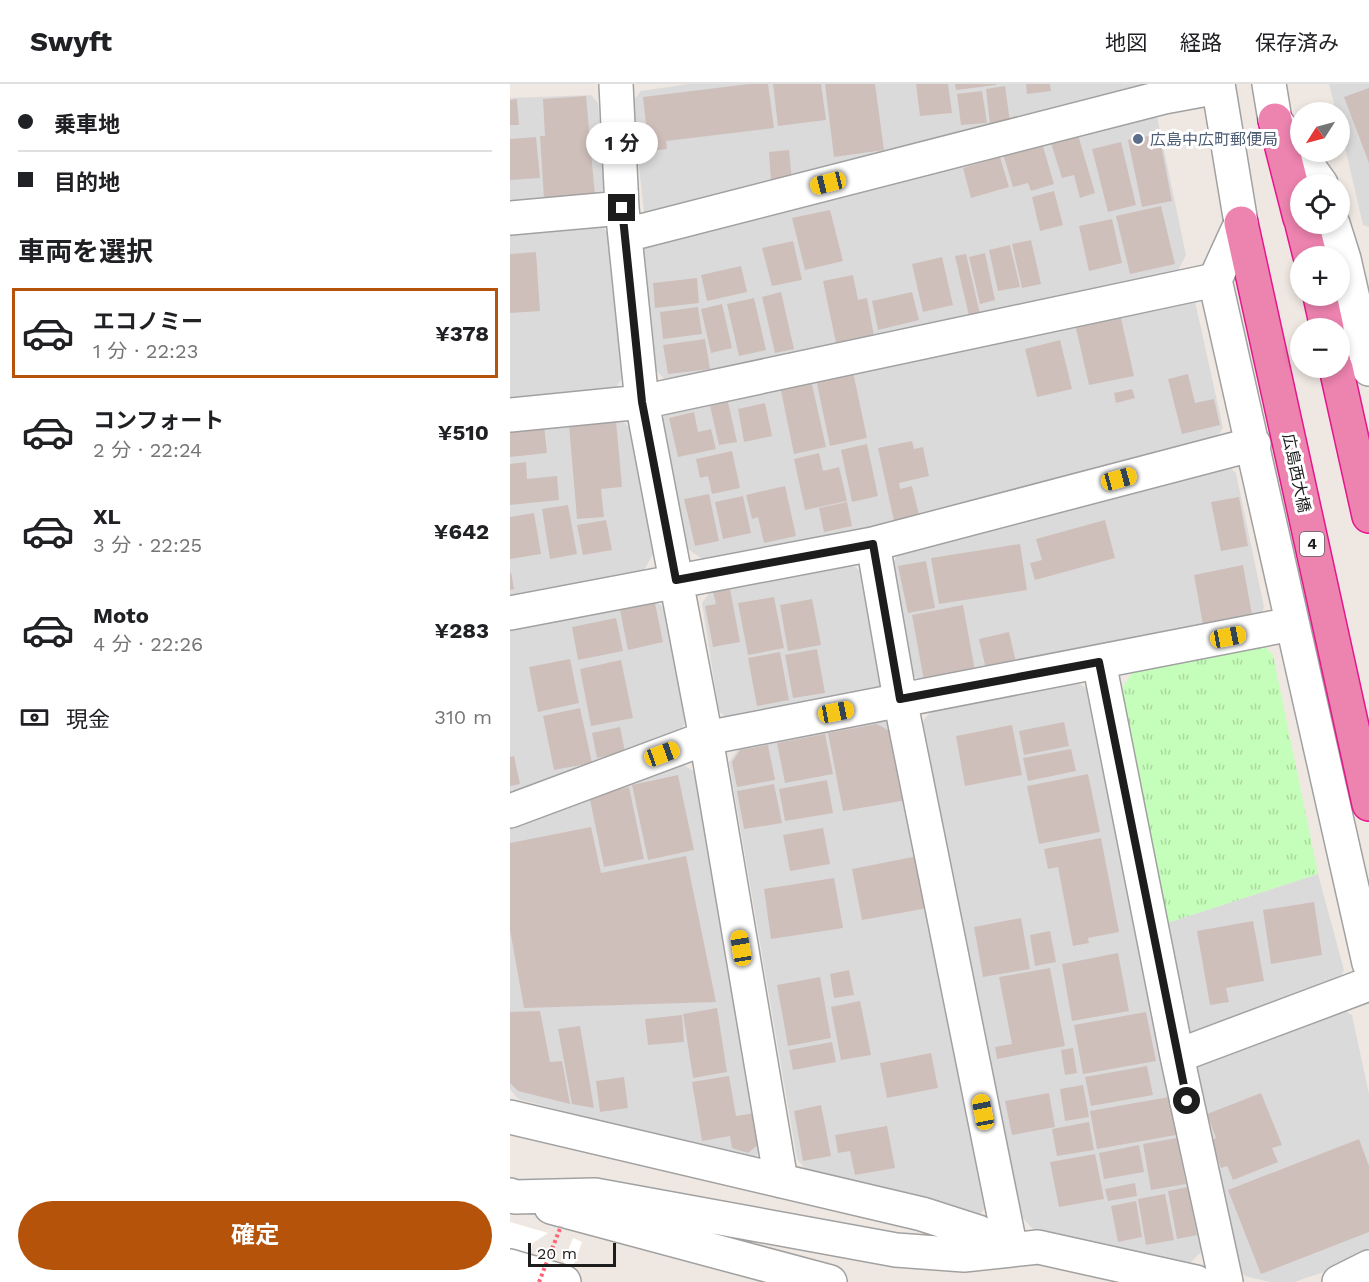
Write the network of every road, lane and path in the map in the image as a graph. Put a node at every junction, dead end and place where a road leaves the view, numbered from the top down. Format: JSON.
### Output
{"nodes":[{"id":1,"x":616,"y":84,"type":"edge"},
{"id":2,"x":1269,"y":84,"type":"edge"},
{"id":3,"x":1218,"y":86,"type":"edge"},
{"id":4,"x":1275,"y":120,"type":"junction"},
{"id":5,"x":1314,"y":174,"type":"edge"},
{"id":6,"x":1290,"y":179,"type":"edge"},
{"id":7,"x":510,"y":218,"type":"edge"},
{"id":8,"x":624,"y":221,"type":"junction"},
{"id":9,"x":1241,"y":223,"type":"junction"},
{"id":10,"x":1341,"y":234,"type":"edge"},
{"id":11,"x":1357,"y":254,"type":"edge"},
{"id":12,"x":1215,"y":280,"type":"junction"},
{"id":13,"x":1369,"y":369,"type":"edge"},
{"id":14,"x":1338,"y":378,"type":"edge"},
{"id":15,"x":642,"y":402,"type":"junction"},
{"id":16,"x":510,"y":415,"type":"edge"},
{"id":17,"x":1254,"y":444,"type":"junction"},
{"id":18,"x":1369,"y":516,"type":"edge"},
{"id":19,"x":873,"y":544,"type":"junction"},
{"id":20,"x":676,"y":580,"type":"junction"},
{"id":21,"x":510,"y":613,"type":"edge"},
{"id":22,"x":1292,"y":624,"type":"junction"},
{"id":23,"x":1099,"y":662,"type":"junction"},
{"id":24,"x":900,"y":699,"type":"junction"},
{"id":25,"x":706,"y":738,"type":"junction"},
{"id":26,"x":1369,"y":804,"type":"edge"},
{"id":27,"x":510,"y":811,"type":"edge"},
{"id":28,"x":1369,"y":963,"type":"edge"},
{"id":29,"x":1369,"y":984,"type":"edge"},
{"id":30,"x":1177,"y":1056,"type":"junction"},
{"id":31,"x":510,"y":1117,"type":"edge"},
{"id":32,"x":781,"y":1181,"type":"junction"},
{"id":33,"x":511,"y":1200,"type":"edge"},
{"id":34,"x":561,"y":1226,"type":"dead end"},
{"id":35,"x":1011,"y":1250,"type":"junction"},
{"id":36,"x":510,"y":1266,"type":"edge"},
{"id":37,"x":1369,"y":1267,"type":"edge"},
{"id":38,"x":539,"y":1282,"type":"edge"},
{"id":39,"x":564,"y":1282,"type":"edge"},
{"id":40,"x":830,"y":1282,"type":"edge"},
{"id":41,"x":1196,"y":1282,"type":"edge"},
{"id":42,"x":1226,"y":1282,"type":"edge"},
{"id":43,"x":1339,"y":1282,"type":"edge"}],
"edges":[{"from":1,"to":8,"type":"street"},
{"from":2,"to":4,"type":"street"},
{"from":3,"to":8,"type":"street"},
{"from":3,"to":9,"type":"street"},
{"from":4,"to":5,"type":"street"},
{"from":4,"to":6,"type":"highway"},
{"from":7,"to":8,"type":"street"},
{"from":8,"to":15,"type":"street"},
{"from":9,"to":12,"type":"street"},
{"from":9,"to":26,"type":"highway","name":"広島西大橋","number":"4"},
{"from":10,"to":11,"type":"street"},
{"from":11,"to":13,"type":"street"},
{"from":12,"to":15,"type":"street"},
{"from":12,"to":17,"type":"street"},
{"from":14,"to":18,"type":"highway"},
{"from":15,"to":16,"type":"street"},
{"from":15,"to":20,"type":"street"},
{"from":17,"to":19,"type":"street"},
{"from":17,"to":22,"type":"street"},
{"from":19,"to":20,"type":"street"},
{"from":19,"to":24,"type":"street"},
{"from":20,"to":21,"type":"street"},
{"from":20,"to":25,"type":"street"},
{"from":22,"to":23,"type":"street"},
{"from":22,"to":28,"type":"street"},
{"from":23,"to":24,"type":"street"},
{"from":23,"to":30,"type":"street"},
{"from":24,"to":25,"type":"street"},
{"from":24,"to":35,"type":"street"},
{"from":25,"to":27,"type":"street"},
{"from":25,"to":32,"type":"street"},
{"from":29,"to":30,"type":"street"},
{"from":30,"to":42,"type":"street"},
{"from":31,"to":32,"type":"street"},
{"from":32,"to":35,"type":"street"},
{"from":33,"to":35,"type":"street"},
{"from":33,"to":40,"type":"street"},
{"from":34,"to":38,"type":"path","bridge":true},
{"from":35,"to":41,"type":"street"},
{"from":36,"to":39,"type":"street"},
{"from":37,"to":43,"type":"street"}]}
